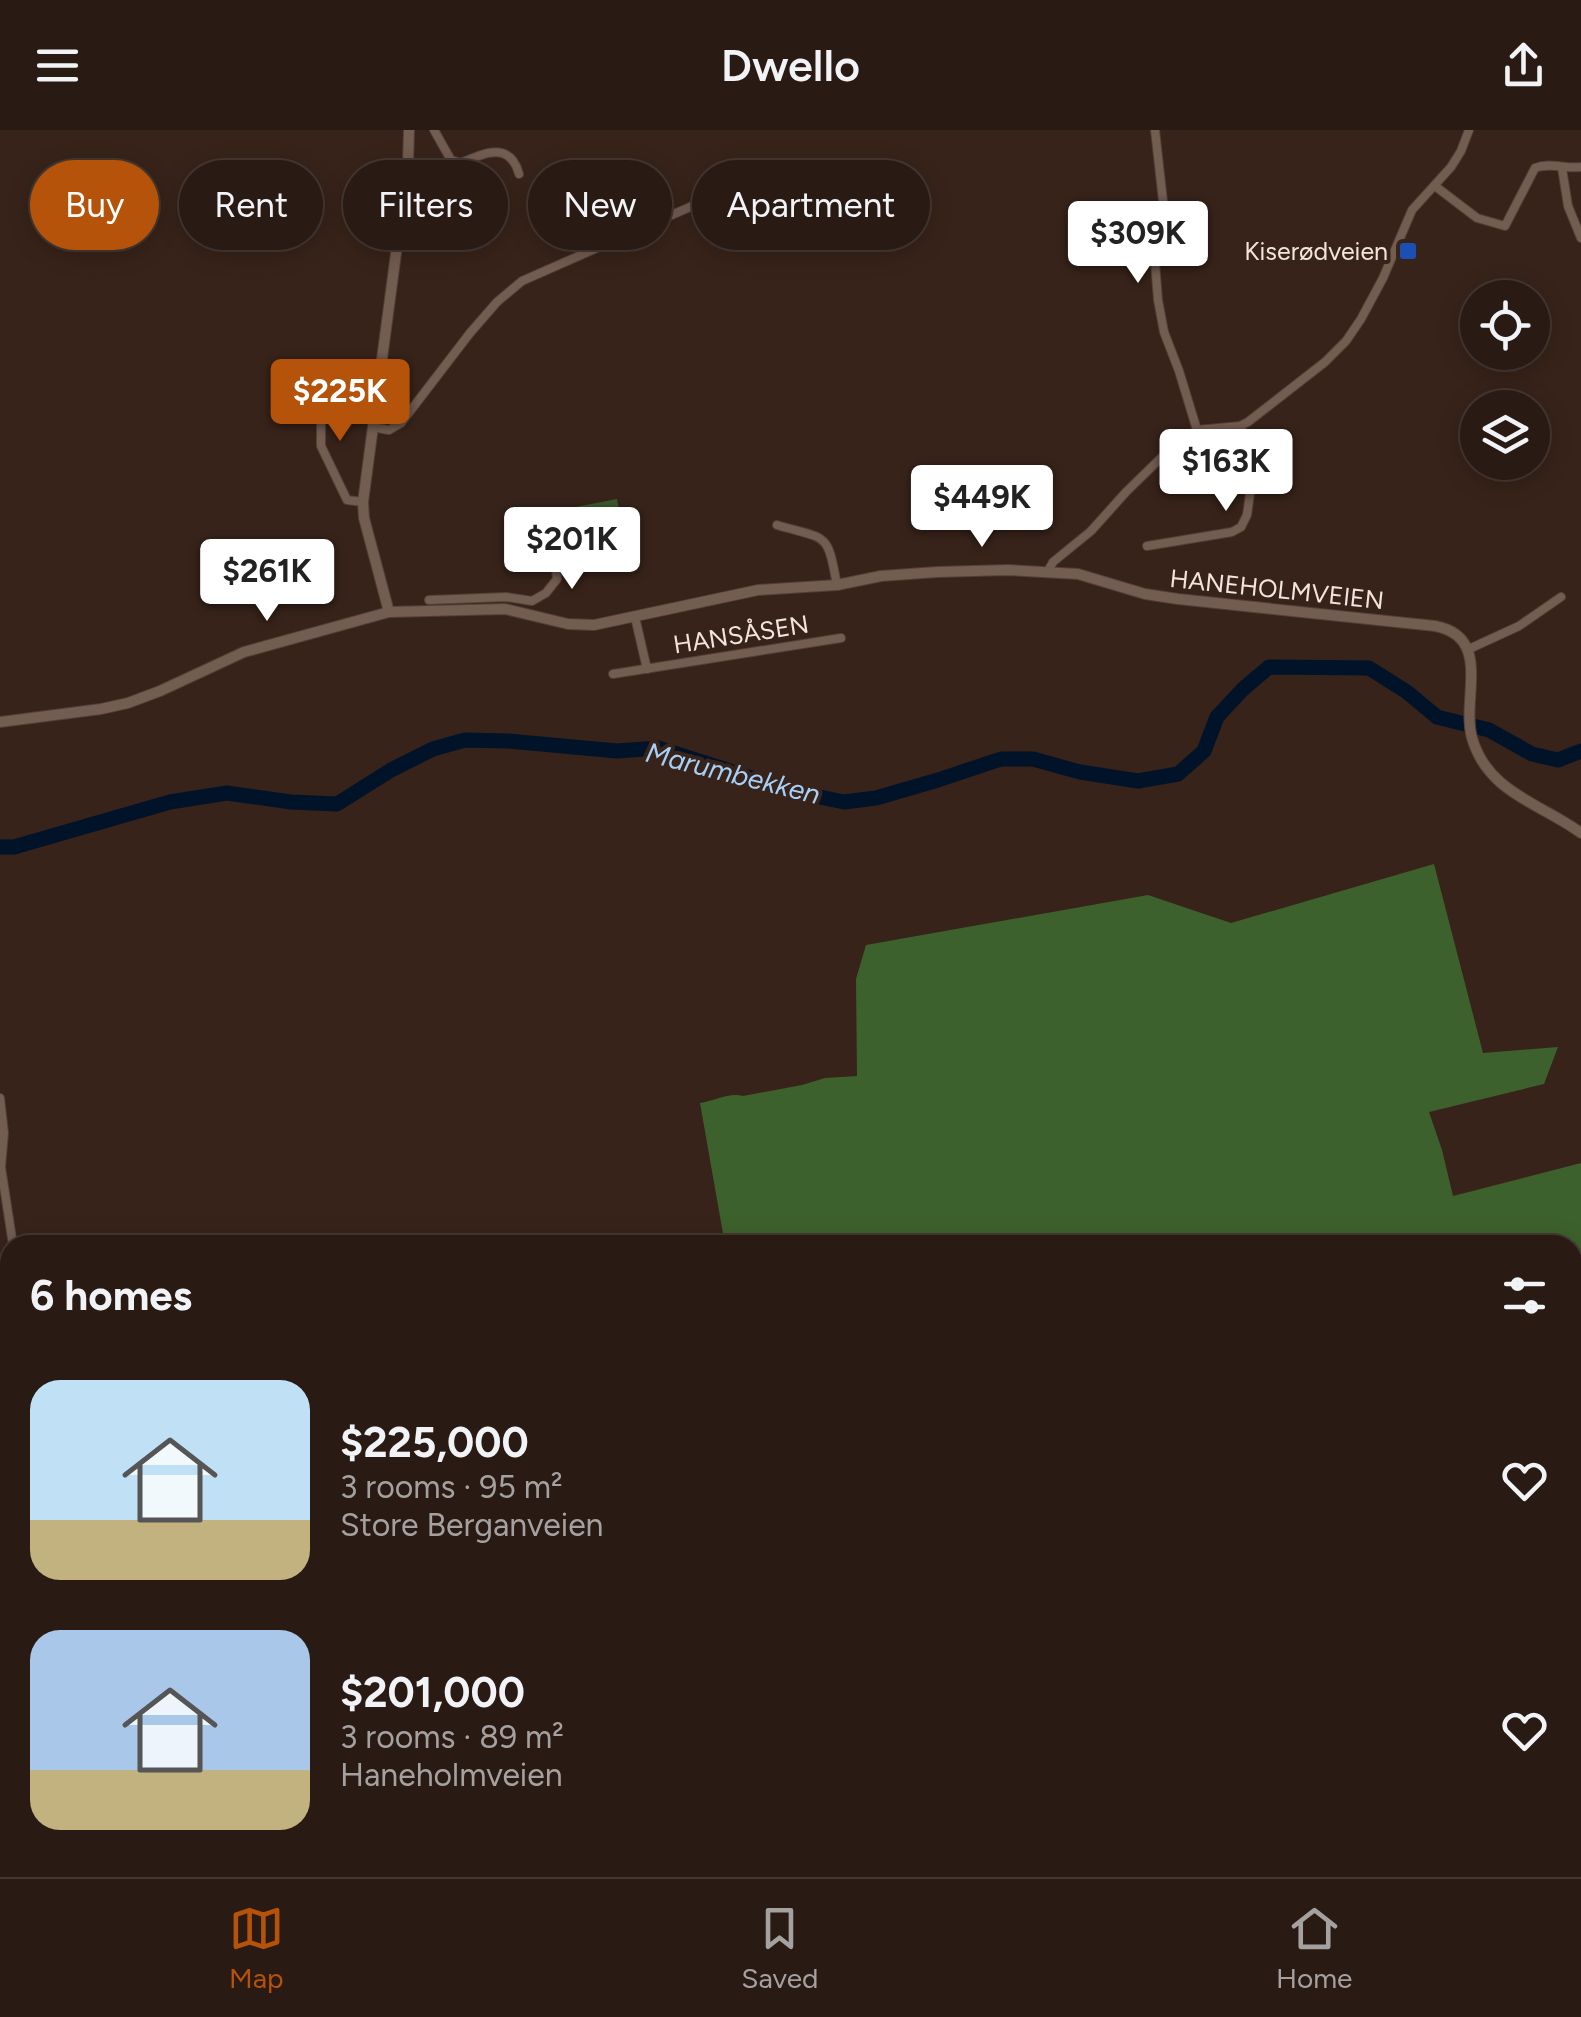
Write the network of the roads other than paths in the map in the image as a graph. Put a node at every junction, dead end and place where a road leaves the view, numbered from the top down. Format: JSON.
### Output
{"nodes":[{"id":1,"x":409,"y":130,"type":"edge"},
{"id":2,"x":434,"y":130,"type":"edge"},
{"id":3,"x":1155,"y":130,"type":"edge"},
{"id":4,"x":1469,"y":130,"type":"edge"},
{"id":5,"x":1581,"y":167,"type":"edge"},
{"id":6,"x":1562,"y":168,"type":"junction"},
{"id":7,"x":518,"y":174,"type":"dead end"},
{"id":8,"x":1435,"y":186,"type":"junction"},
{"id":9,"x":692,"y":208,"type":"edge"},
{"id":10,"x":1581,"y":238,"type":"edge"},
{"id":11,"x":322,"y":395,"type":"dead end"},
{"id":12,"x":1240,"y":426,"type":"junction"},
{"id":13,"x":372,"y":428,"type":"junction"},
{"id":14,"x":1196,"y":430,"type":"junction"},
{"id":15,"x":363,"y":502,"type":"junction"},
{"id":16,"x":778,"y":525,"type":"dead end"},
{"id":17,"x":552,"y":533,"type":"dead end"},
{"id":18,"x":1147,"y":546,"type":"dead end"},
{"id":19,"x":1048,"y":571,"type":"junction"},
{"id":20,"x":838,"y":585,"type":"junction"},
{"id":21,"x":1561,"y":597,"type":"dead end"},
{"id":22,"x":428,"y":600,"type":"dead end"},
{"id":23,"x":440,"y":605,"type":"junction"},
{"id":24,"x":523,"y":606,"type":"junction"},
{"id":25,"x":388,"y":612,"type":"junction"},
{"id":26,"x":635,"y":617,"type":"junction"},
{"id":27,"x":841,"y":638,"type":"dead end"},
{"id":28,"x":1469,"y":649,"type":"junction"},
{"id":29,"x":647,"y":669,"type":"junction"},
{"id":30,"x":613,"y":674,"type":"dead end"},
{"id":31,"x":0,"y":722,"type":"edge"},
{"id":32,"x":1581,"y":833,"type":"edge"},
{"id":33,"x":0,"y":1098,"type":"edge"},
{"id":34,"x":11,"y":1235,"type":"edge"}],
"edges":[{"from":1,"to":13,"type":"main road"},
{"from":2,"to":7,"type":"street"},
{"from":3,"to":14,"type":"street"},
{"from":4,"to":8,"type":"street"},
{"from":5,"to":6,"type":"street"},
{"from":6,"to":8,"type":"street"},
{"from":6,"to":10,"type":"street"},
{"from":8,"to":12,"type":"street"},
{"from":9,"to":13,"type":"street"},
{"from":11,"to":15,"type":"street"},
{"from":12,"to":14,"type":"street"},
{"from":12,"to":18,"type":"street"},
{"from":13,"to":15,"type":"main road"},
{"from":14,"to":19,"type":"street"},
{"from":15,"to":25,"type":"main road"},
{"from":16,"to":20,"type":"street"},
{"from":17,"to":24,"type":"street"},
{"from":19,"to":20,"type":"main road","name":"HANEHOLMVEIEN"},
{"from":19,"to":28,"type":"main road","name":"HANEHOLMVEIEN"},
{"from":20,"to":26,"type":"main road","name":"HANEHOLMVEIEN"},
{"from":21,"to":28,"type":"street"},
{"from":22,"to":23,"type":"street","name":"HANEHOLMVEIEN"},
{"from":23,"to":24,"type":"main road","name":"HANEHOLMVEIEN"},
{"from":23,"to":25,"type":"main road","name":"HANEHOLMVEIEN"},
{"from":24,"to":26,"type":"main road","name":"HANEHOLMVEIEN"},
{"from":25,"to":31,"type":"main road","name":"HANEHOLMVEIEN"},
{"from":26,"to":29,"type":"street","name":"HANSÅSEN"},
{"from":27,"to":29,"type":"street","name":"HANSÅSEN"},
{"from":28,"to":32,"type":"main road"},
{"from":29,"to":30,"type":"street","name":"HANSÅSEN"},
{"from":33,"to":34,"type":"street"}]}
